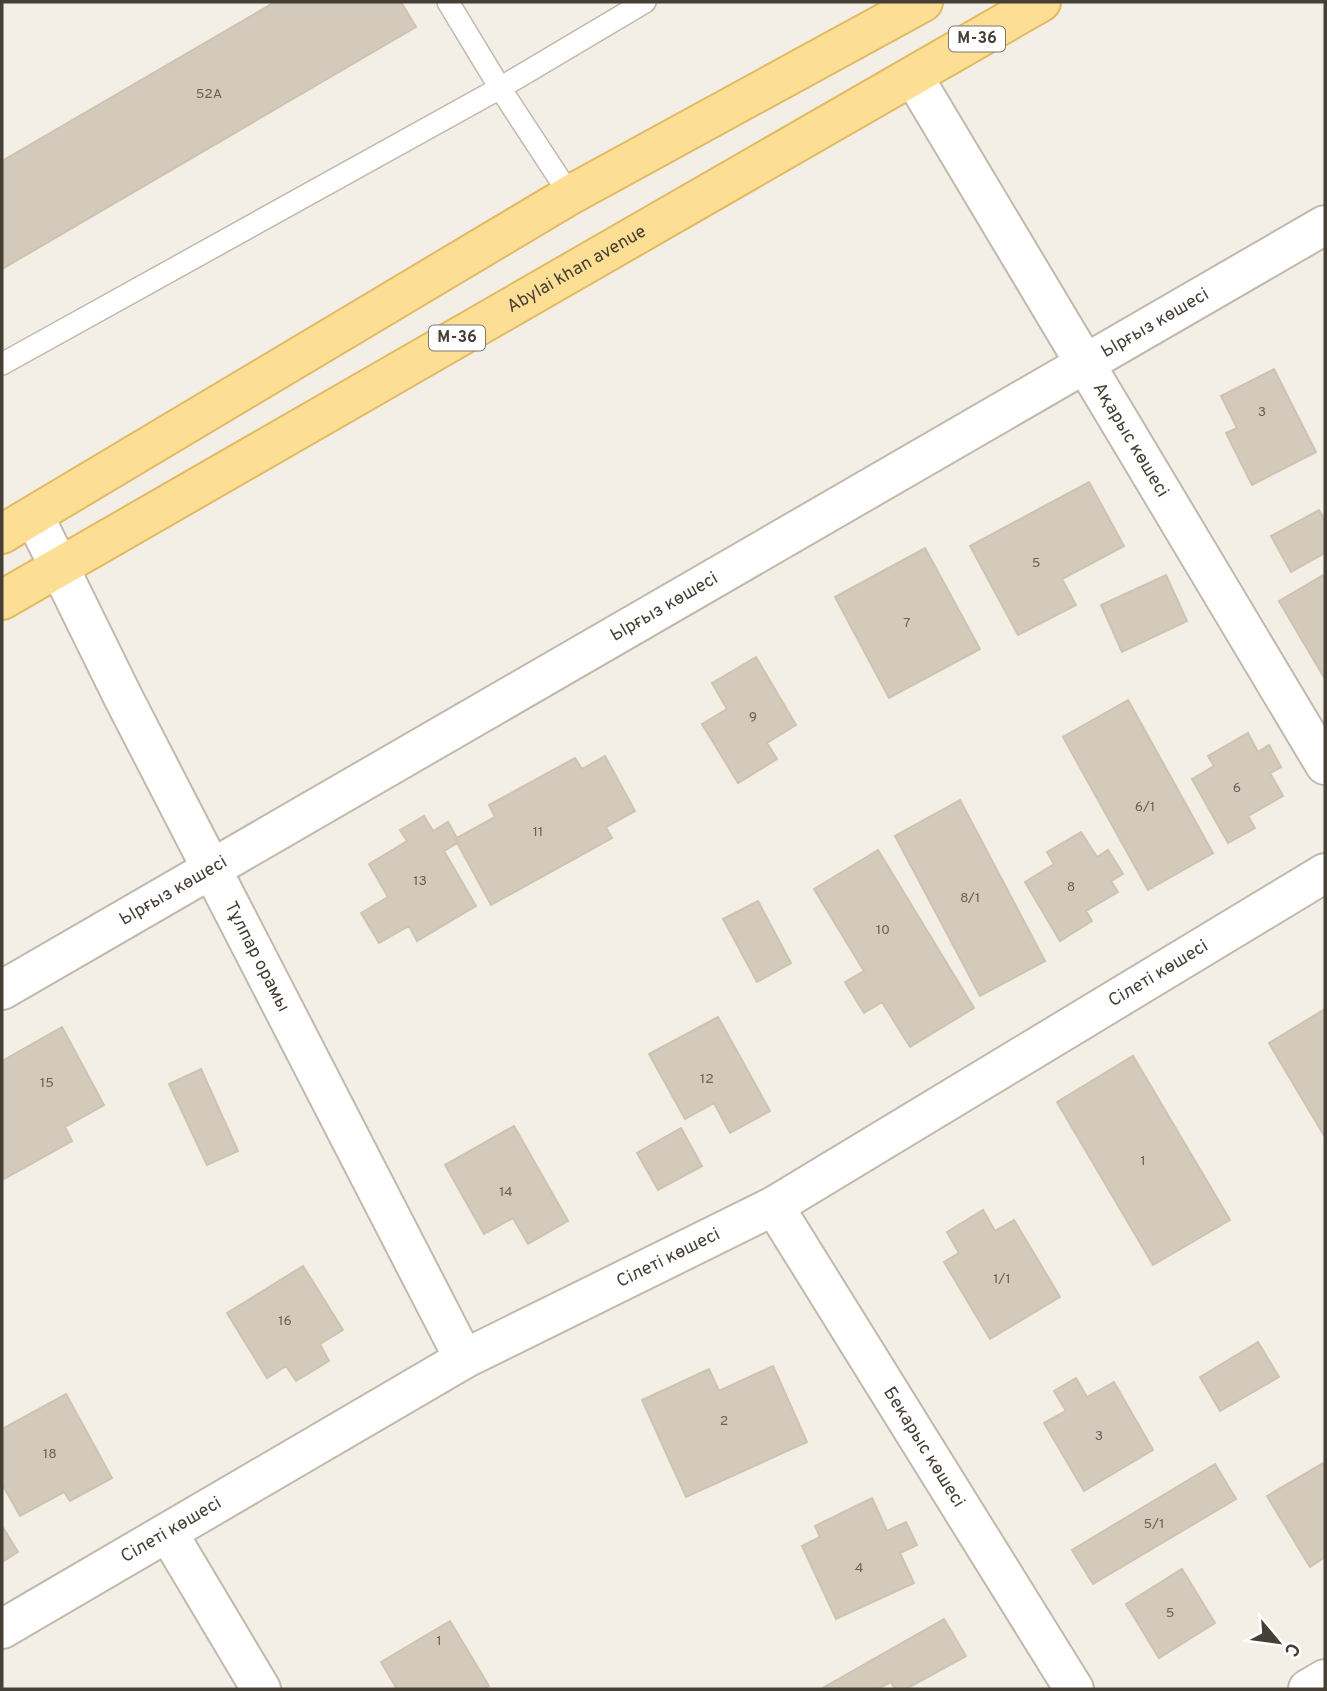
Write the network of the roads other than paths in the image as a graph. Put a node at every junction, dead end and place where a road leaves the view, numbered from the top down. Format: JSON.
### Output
{"nodes":[{"id":1,"x":448,"y":2,"type":"edge"},
{"id":2,"x":645,"y":2,"type":"edge"},
{"id":3,"x":923,"y":2,"type":"edge"},
{"id":4,"x":1041,"y":2,"type":"edge"},
{"id":5,"x":896,"y":13,"type":"edge"},
{"id":6,"x":913,"y":76,"type":"junction"},
{"id":7,"x":500,"y":88,"type":"junction"},
{"id":8,"x":570,"y":195,"type":"junction"},
{"id":9,"x":1325,"y":225,"type":"edge"},
{"id":10,"x":1087,"y":363,"type":"junction"},
{"id":11,"x":2,"y":364,"type":"edge"},
{"id":12,"x":18,"y":525,"type":"edge"},
{"id":13,"x":58,"y":568,"type":"junction"},
{"id":14,"x":2,"y":600,"type":"edge"},
{"id":15,"x":1325,"y":765,"type":"edge"},
{"id":16,"x":212,"y":868,"type":"junction"},
{"id":17,"x":1325,"y":873,"type":"edge"},
{"id":18,"x":2,"y":990,"type":"edge"},
{"id":19,"x":774,"y":1206,"type":"junction"},
{"id":20,"x":464,"y":1359,"type":"junction"},
{"id":21,"x":168,"y":1533,"type":"junction"},
{"id":22,"x":2,"y":1629,"type":"edge"},
{"id":23,"x":1325,"y":1679,"type":"edge"},
{"id":24,"x":261,"y":1689,"type":"edge"},
{"id":25,"x":1074,"y":1689,"type":"edge"},
{"id":26,"x":1308,"y":1689,"type":"edge"}],
"edges":[{"from":1,"to":7,"type":"lane"},
{"from":2,"to":7,"type":"lane"},
{"from":3,"to":5,"type":"main road"},
{"from":4,"to":6,"type":"main road","name":"Abylai khan avenue","number":"M-36"},
{"from":5,"to":8,"type":"main road"},
{"from":6,"to":10,"type":"street","name":"Ақарыс көшесі"},
{"from":6,"to":13,"type":"main road","name":"Abylai khan avenue","number":"M-36"},
{"from":7,"to":8,"type":"lane"},
{"from":7,"to":11,"type":"lane"},
{"from":8,"to":12,"type":"main road"},
{"from":9,"to":10,"type":"street","name":"Ырғыз көшесі"},
{"from":10,"to":15,"type":"street","name":"Ақарыс көшесі"},
{"from":10,"to":16,"type":"street","name":"Ырғыз көшесі"},
{"from":12,"to":13,"type":"street","name":"Тұлпар орамы"},
{"from":13,"to":14,"type":"main road","name":"Abylai khan avenue","number":"M-36"},
{"from":13,"to":16,"type":"street","name":"Тұлпар орамы"},
{"from":16,"to":18,"type":"street","name":"Ырғыз көшесі"},
{"from":16,"to":20,"type":"street","name":"Тұлпар орамы"},
{"from":17,"to":19,"type":"street","name":"Сілеті көшесі"},
{"from":19,"to":20,"type":"street","name":"Сілеті көшесі"},
{"from":19,"to":25,"type":"street","name":"Бекарыс көшесі"},
{"from":20,"to":21,"type":"street","name":"Сілеті көшесі"},
{"from":21,"to":22,"type":"street","name":"Сілеті көшесі"},
{"from":21,"to":24,"type":"street"},
{"from":23,"to":26,"type":"street"}]}
